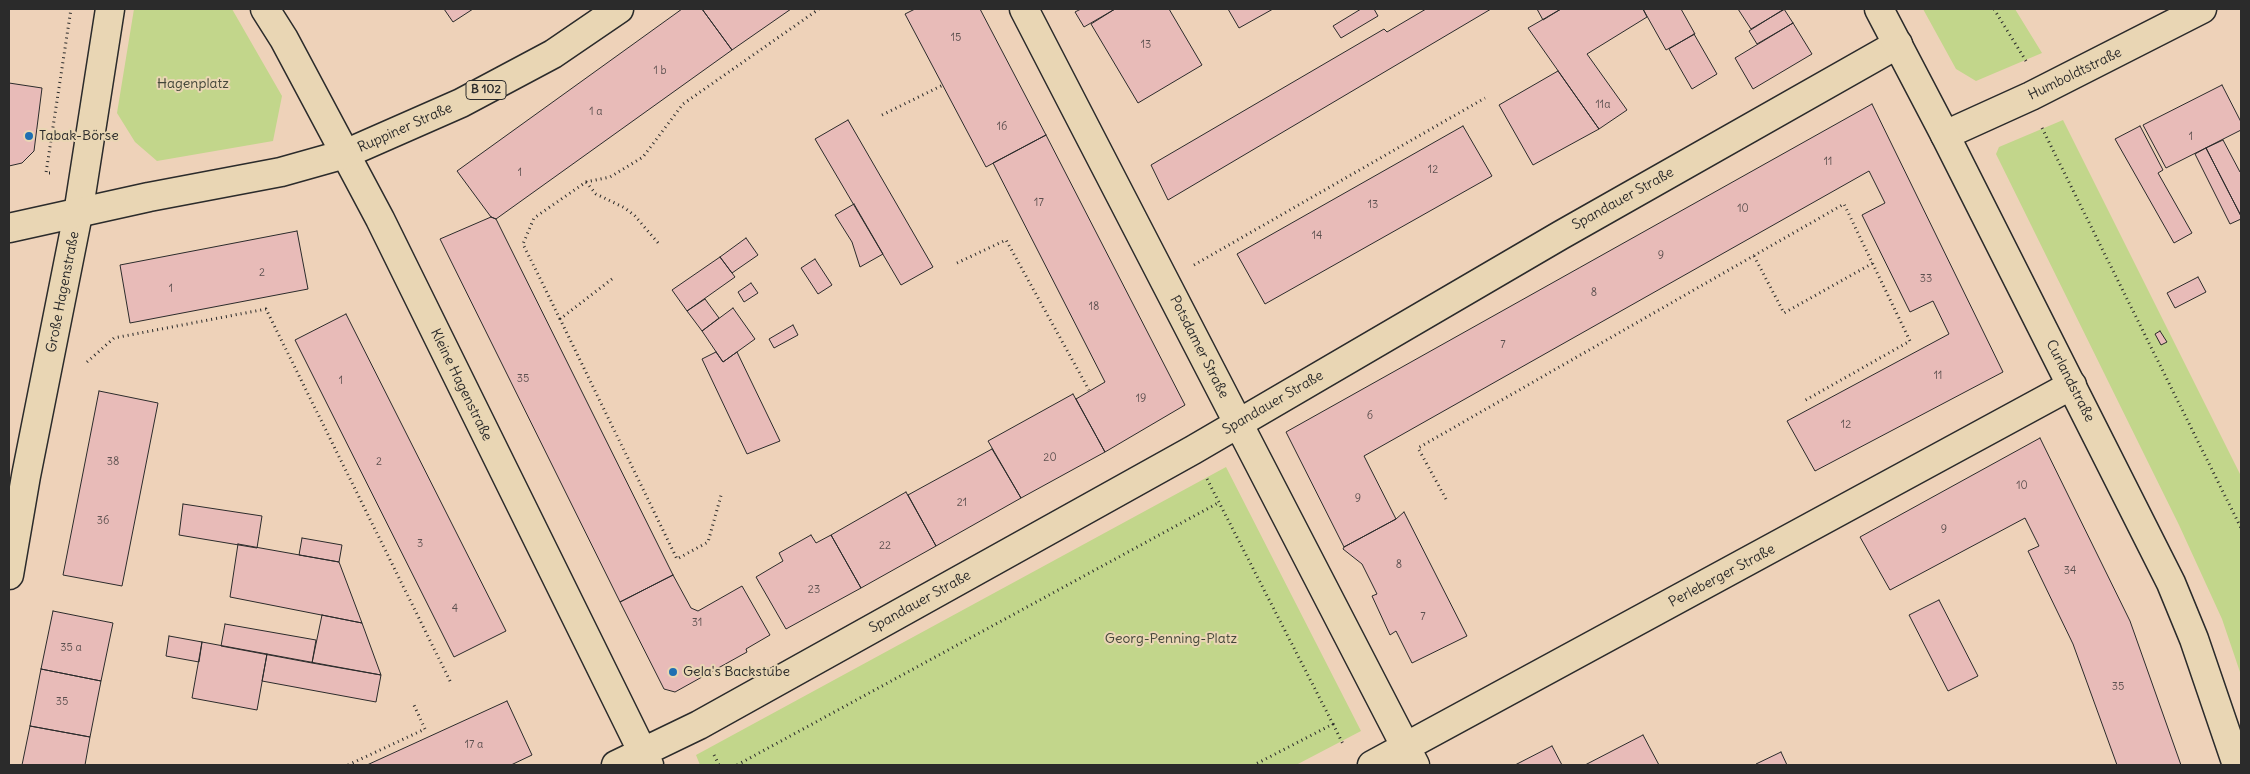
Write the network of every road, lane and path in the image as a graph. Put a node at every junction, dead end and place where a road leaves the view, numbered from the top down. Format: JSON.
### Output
{"nodes":[{"id":1,"x":110,"y":9,"type":"edge"},
{"id":2,"x":265,"y":9,"type":"edge"},
{"id":3,"x":618,"y":9,"type":"edge"},
{"id":4,"x":819,"y":9,"type":"edge"},
{"id":5,"x":1024,"y":9,"type":"edge"},
{"id":6,"x":1879,"y":9,"type":"edge"},
{"id":7,"x":1994,"y":9,"type":"edge"},
{"id":8,"x":2202,"y":9,"type":"edge"},
{"id":9,"x":1898,"y":44,"type":"junction"},
{"id":10,"x":943,"y":85,"type":"dead end"},
{"id":11,"x":2031,"y":96,"type":"junction"},
{"id":12,"x":1485,"y":98,"type":"dead end"},
{"id":13,"x":882,"y":115,"type":"dead end"},
{"id":14,"x":1945,"y":135,"type":"junction"},
{"id":15,"x":345,"y":154,"type":"junction"},
{"id":16,"x":586,"y":182,"type":"junction"},
{"id":17,"x":78,"y":214,"type":"junction"},
{"id":18,"x":9,"y":228,"type":"edge"},
{"id":19,"x":659,"y":244,"type":"dead end"},
{"id":20,"x":1754,"y":256,"type":"junction"},
{"id":21,"x":957,"y":263,"type":"dead end"},
{"id":22,"x":1873,"y":263,"type":"junction"},
{"id":23,"x":612,"y":279,"type":"dead end"},
{"id":24,"x":1165,"y":282,"type":"junction"},
{"id":25,"x":560,"y":319,"type":"junction"},
{"id":26,"x":87,"y":362,"type":"dead end"},
{"id":27,"x":2072,"y":385,"type":"junction"},
{"id":28,"x":1090,"y":390,"type":"dead end"},
{"id":29,"x":1804,"y":401,"type":"dead end"},
{"id":30,"x":1238,"y":423,"type":"junction"},
{"id":31,"x":722,"y":492,"type":"dead end"},
{"id":32,"x":1446,"y":499,"type":"dead end"},
{"id":33,"x":2241,"y":528,"type":"edge"},
{"id":34,"x":9,"y":575,"type":"edge"},
{"id":35,"x":451,"y":683,"type":"dead end"},
{"id":36,"x":413,"y":704,"type":"dead end"},
{"id":37,"x":1411,"y":756,"type":"edge"},
{"id":38,"x":646,"y":759,"type":"edge"},
{"id":39,"x":348,"y":765,"type":"edge"},
{"id":40,"x":616,"y":765,"type":"edge"},
{"id":41,"x":737,"y":765,"type":"edge"},
{"id":42,"x":1254,"y":765,"type":"edge"},
{"id":43,"x":1372,"y":765,"type":"edge"},
{"id":44,"x":2237,"y":765,"type":"edge"}],
"edges":[{"from":1,"to":17,"type":"street","name":"Große Hagenstraße"},
{"from":2,"to":15,"type":"street","name":"Kleine Hagenstraße"},
{"from":3,"to":15,"type":"street","name":"Ruppiner Straße","number":"B 102"},
{"from":4,"to":16,"type":"path"},
{"from":5,"to":24,"type":"street","name":"Potsdamer Straße"},
{"from":6,"to":9,"type":"street","name":"Curlandstraße"},
{"from":7,"to":11,"type":"path"},
{"from":8,"to":11,"type":"street","name":"Humboldtstraße"},
{"from":9,"to":14,"type":"street","name":"Curlandstraße"},
{"from":9,"to":30,"type":"street","name":"Spandauer Straße"},
{"from":10,"to":13,"type":"path"},
{"from":11,"to":14,"type":"street","name":"Humboldtstraße"},
{"from":11,"to":33,"type":"path"},
{"from":12,"to":24,"type":"path"},
{"from":14,"to":27,"type":"street","name":"Curlandstraße"},
{"from":15,"to":17,"type":"street","number":"B 102"},
{"from":15,"to":38,"type":"street","name":"Kleine Hagenstraße"},
{"from":16,"to":19,"type":"path"},
{"from":16,"to":25,"type":"path"},
{"from":17,"to":18,"type":"street","number":"B 102"},
{"from":17,"to":34,"type":"street","name":"Große Hagenstraße"},
{"from":20,"to":22,"type":"path"},
{"from":20,"to":22,"type":"path"},
{"from":20,"to":32,"type":"path"},
{"from":21,"to":28,"type":"path"},
{"from":22,"to":29,"type":"path"},
{"from":23,"to":25,"type":"path"},
{"from":24,"to":30,"type":"street","name":"Potsdamer Straße"},
{"from":25,"to":31,"type":"path"},
{"from":26,"to":35,"type":"path"},
{"from":27,"to":37,"type":"street","name":"Perleberger Straße"},
{"from":27,"to":44,"type":"street","name":"Curlandstraße"},
{"from":30,"to":37,"type":"street","name":"Potsdamer Straße"},
{"from":30,"to":38,"type":"street","name":"Spandauer Straße"},
{"from":36,"to":39,"type":"path"},
{"from":37,"to":43,"type":"street","name":"Perleberger Straße"},
{"from":38,"to":40,"type":"street","name":"Spandauer Straße"},
{"from":41,"to":42,"type":"path"}]}
